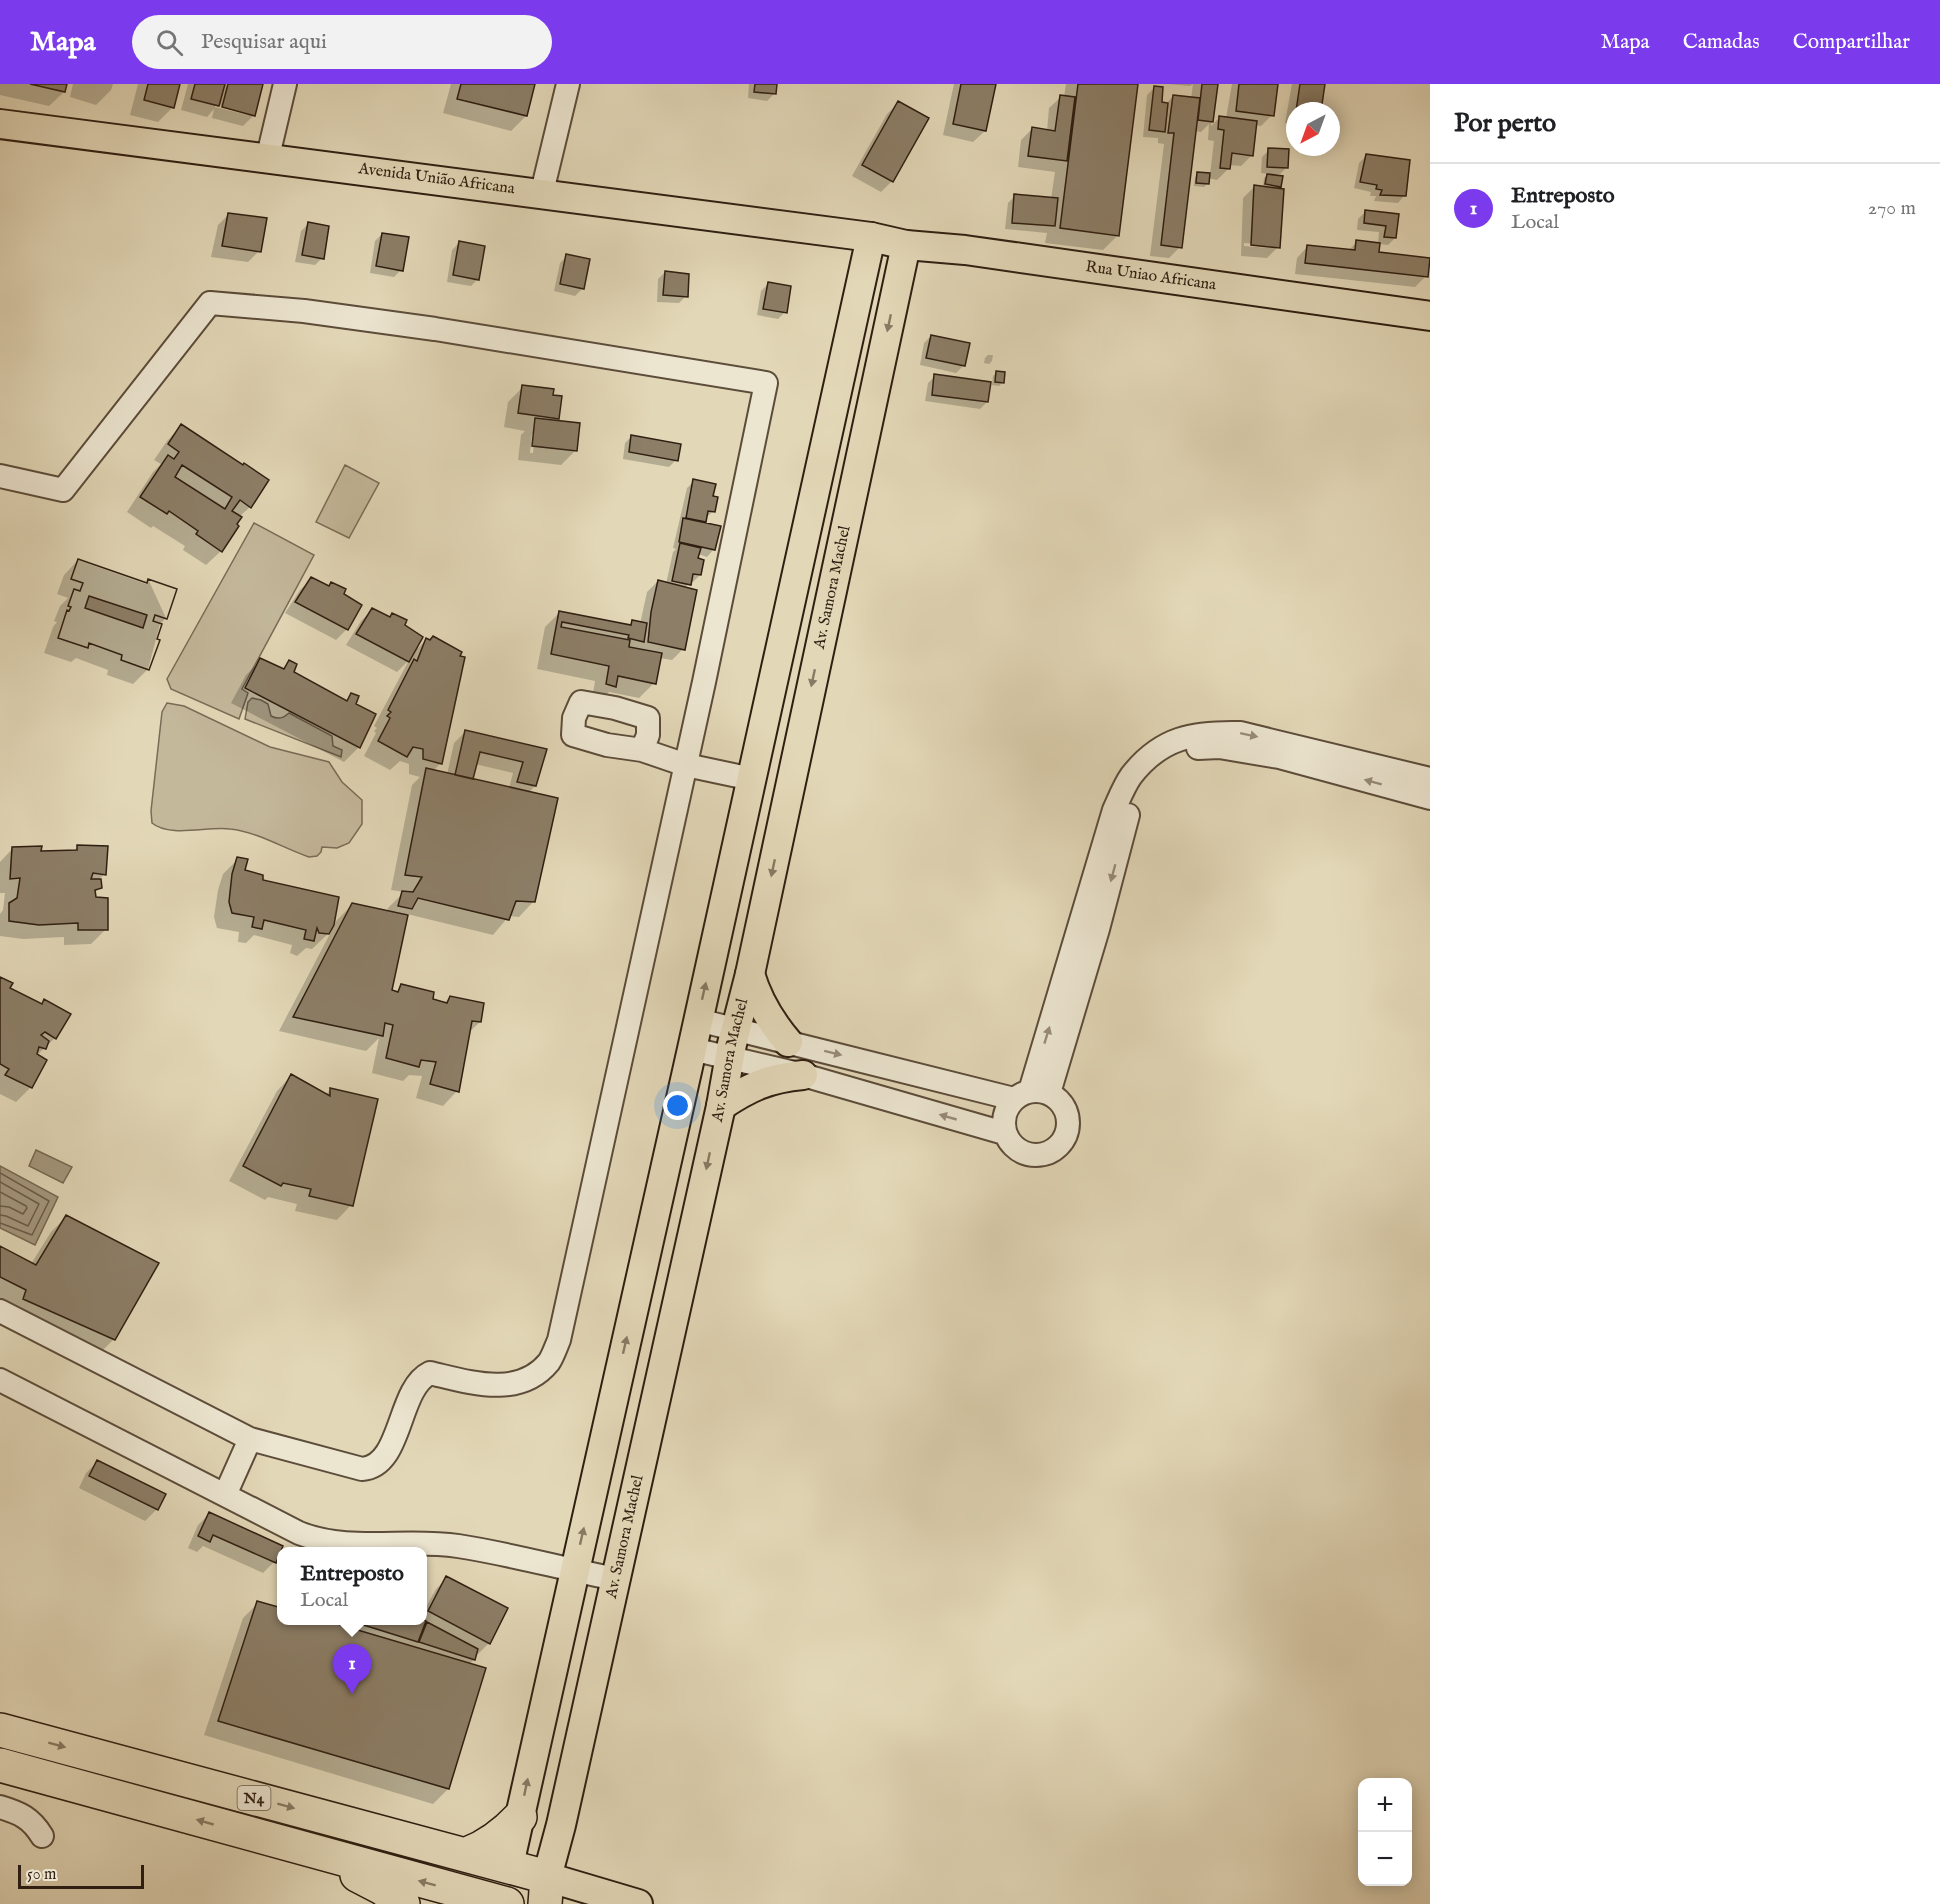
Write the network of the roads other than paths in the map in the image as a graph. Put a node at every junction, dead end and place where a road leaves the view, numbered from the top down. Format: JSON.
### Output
{"nodes":[{"id":1,"x":285,"y":84,"type":"edge"},
{"id":2,"x":568,"y":84,"type":"edge"},
{"id":3,"x":0,"y":124,"type":"edge"},
{"id":4,"x":268,"y":156,"type":"junction"},
{"id":5,"x":542,"y":192,"type":"junction"},
{"id":6,"x":826,"y":231,"type":"junction"},
{"id":7,"x":872,"y":237,"type":"junction"},
{"id":8,"x":906,"y":245,"type":"junction"},
{"id":9,"x":965,"y":250,"type":"junction"},
{"id":10,"x":860,"y":288,"type":"junction"},
{"id":11,"x":896,"y":292,"type":"junction"},
{"id":12,"x":1430,"y":316,"type":"edge"},
{"id":13,"x":0,"y":476,"type":"edge"},
{"id":14,"x":642,"y":750,"type":"dead end"},
{"id":15,"x":686,"y":765,"type":"junction"},
{"id":16,"x":752,"y":779,"type":"junction"},
{"id":17,"x":1430,"y":779,"type":"edge"},
{"id":18,"x":1430,"y":798,"type":"edge"},
{"id":19,"x":750,"y":974,"type":"junction"},
{"id":20,"x":698,"y":1020,"type":"junction"},
{"id":21,"x":735,"y":1031,"type":"junction"},
{"id":22,"x":788,"y":1041,"type":"junction"},
{"id":23,"x":692,"y":1049,"type":"junction"},
{"id":24,"x":729,"y":1059,"type":"junction"},
{"id":25,"x":803,"y":1075,"type":"junction"},
{"id":26,"x":1031,"y":1094,"type":"junction"},
{"id":27,"x":721,"y":1106,"type":"junction"},
{"id":28,"x":1004,"y":1133,"type":"junction"},
{"id":29,"x":0,"y":1311,"type":"edge"},
{"id":30,"x":0,"y":1380,"type":"edge"},
{"id":31,"x":250,"y":1439,"type":"junction"},
{"id":32,"x":225,"y":1495,"type":"junction"},
{"id":33,"x":574,"y":1571,"type":"junction"},
{"id":34,"x":616,"y":1579,"type":"junction"},
{"id":35,"x":0,"y":1730,"type":"edge"},
{"id":36,"x":0,"y":1765,"type":"edge"},
{"id":37,"x":0,"y":1807,"type":"edge"},
{"id":38,"x":520,"y":1817,"type":"junction"},
{"id":39,"x":561,"y":1825,"type":"junction"},
{"id":40,"x":42,"y":1836,"type":"dead end"},
{"id":41,"x":262,"y":1838,"type":"junction"},
{"id":42,"x":466,"y":1854,"type":"junction"},
{"id":43,"x":509,"y":1865,"type":"junction"},
{"id":44,"x":546,"y":1890,"type":"edge"},
{"id":45,"x":628,"y":1901,"type":"edge"},
{"id":46,"x":403,"y":1904,"type":"edge"},
{"id":47,"x":505,"y":1904,"type":"edge"}],
"edges":[{"from":1,"to":4,"type":"street"},
{"from":2,"to":5,"type":"street"},
{"from":3,"to":4,"type":"main road","name":"Avenida União Africana"},
{"from":4,"to":5,"type":"main road","name":"Avenida União Africana"},
{"from":5,"to":6,"type":"main road","name":"Avenida União Africana"},
{"from":6,"to":7,"type":"main road","name":"Avenida União Africana"},
{"from":6,"to":10,"type":"main road"},
{"from":7,"to":8,"type":"main road","name":"Rua Uniao Africana"},
{"from":7,"to":10,"type":"main road"},
{"from":8,"to":9,"type":"main road","name":"Rua Uniao Africana"},
{"from":8,"to":11,"type":"main road","name":"Av. Samora Machel"},
{"from":9,"to":11,"type":"main road"},
{"from":9,"to":12,"type":"main road","name":"Rua Uniao Africana"},
{"from":10,"to":16,"type":"main road"},
{"from":11,"to":19,"type":"main road","name":"Av. Samora Machel","one_way":true},
{"from":13,"to":15,"type":"street"},
{"from":14,"to":15,"type":"street"},
{"from":15,"to":16,"type":"street"},
{"from":15,"to":31,"type":"street"},
{"from":20,"to":16,"type":"main road","one_way":true},
{"from":26,"to":17,"type":"street","one_way":true},
{"from":18,"to":26,"type":"street","one_way":true},
{"from":19,"to":21,"type":"main road","name":"Av. Samora Machel"},
{"from":19,"to":22,"type":"main road"},
{"from":20,"to":21,"type":"street"},
{"from":20,"to":23,"type":"main road"},
{"from":21,"to":22,"type":"street"},
{"from":21,"to":24,"type":"main road","name":"Av. Samora Machel"},
{"from":22,"to":26,"type":"street","one_way":true},
{"from":23,"to":24,"type":"street"},
{"from":33,"to":23,"type":"main road","one_way":true},
{"from":24,"to":25,"type":"street"},
{"from":24,"to":27,"type":"main road","name":"Av. Samora Machel"},
{"from":25,"to":27,"type":"main road"},
{"from":28,"to":25,"type":"street","one_way":true},
{"from":26,"to":28,"type":"street"},
{"from":26,"to":28,"type":"street"},
{"from":27,"to":34,"type":"main road","name":"Av. Samora Machel","one_way":true},
{"from":29,"to":31,"type":"street"},
{"from":30,"to":32,"type":"street"},
{"from":31,"to":32,"type":"street"},
{"from":32,"to":33,"type":"street"},
{"from":33,"to":34,"type":"street"},
{"from":38,"to":33,"type":"main road","one_way":true},
{"from":34,"to":39,"type":"main road","name":"Av. Samora Machel"},
{"from":35,"to":42,"type":"highway","number":"N4","one_way":true},
{"from":41,"to":36,"type":"highway","number":"N4","one_way":true},
{"from":37,"to":40,"type":"street"},
{"from":38,"to":42,"type":"highway"},
{"from":38,"to":43,"type":"main road"},
{"from":39,"to":44,"type":"main road","name":"Av. Samora Machel"},
{"from":39,"to":45,"type":"main road"},
{"from":41,"to":46,"type":"highway"},
{"from":47,"to":41,"type":"highway","number":"N4","one_way":true},
{"from":42,"to":43,"type":"highway","number":"N4"},
{"from":43,"to":44,"type":"highway","number":"N4"},
{"from":43,"to":47,"type":"highway","number":"N4"},
{"from":44,"to":45,"type":"main road"}]}
